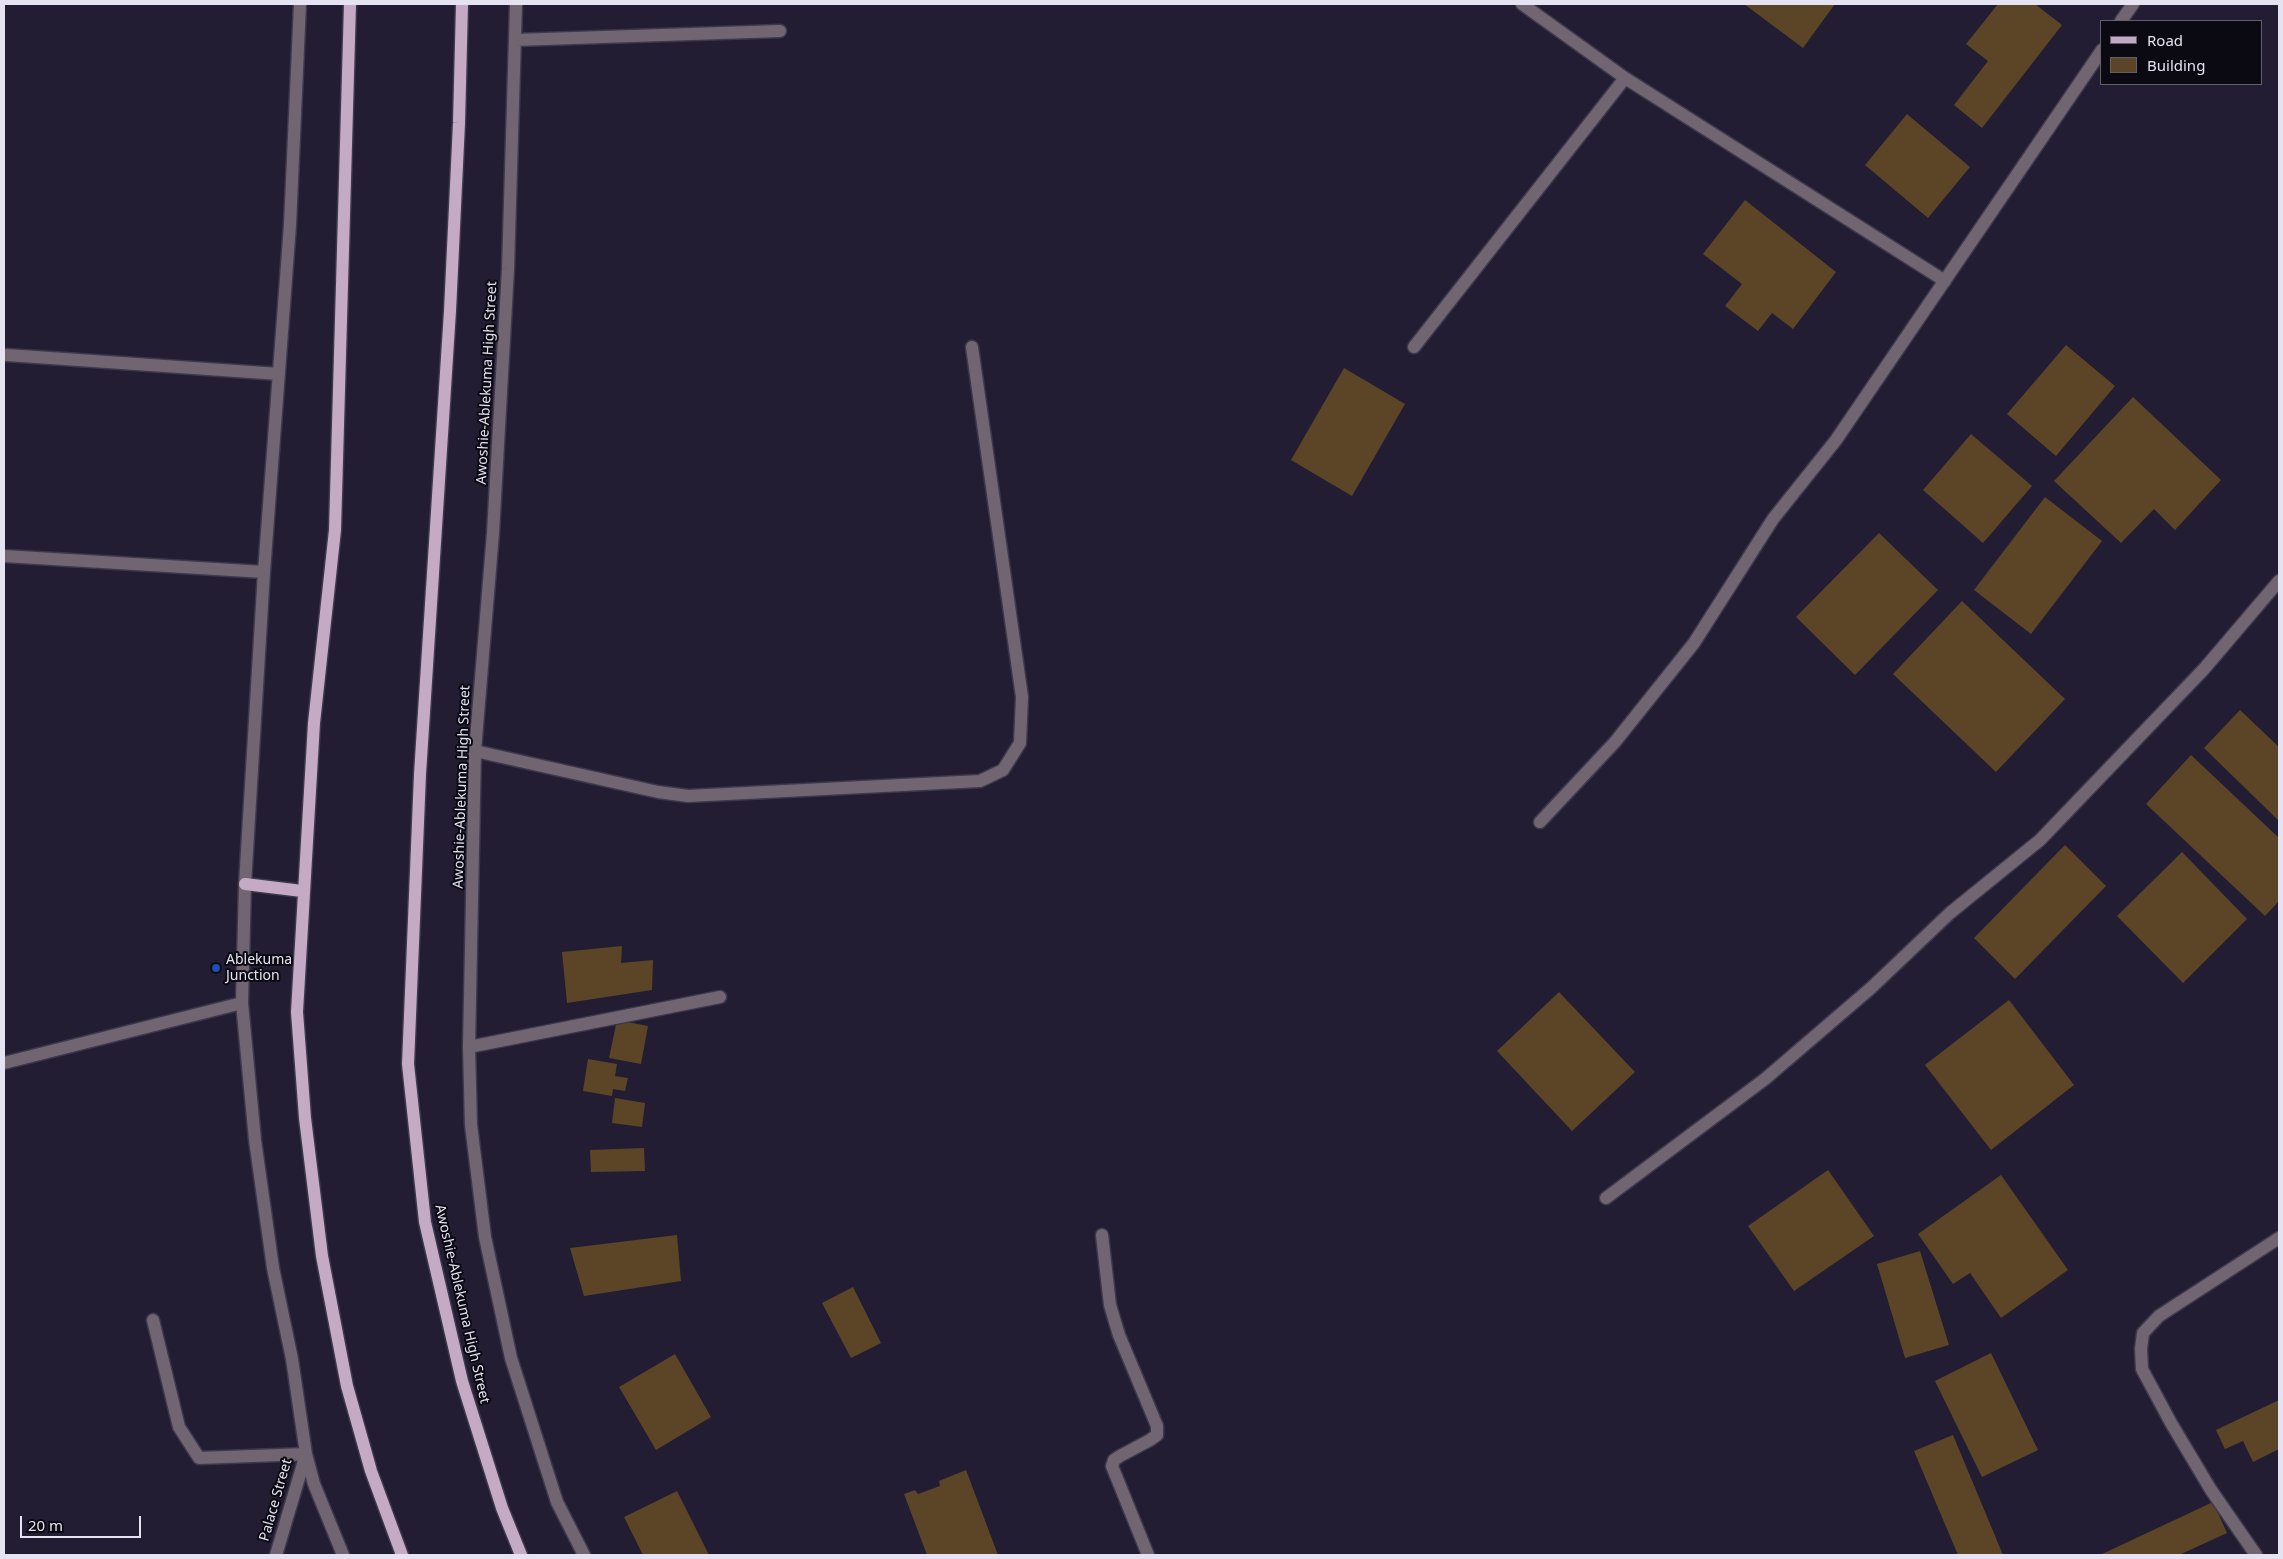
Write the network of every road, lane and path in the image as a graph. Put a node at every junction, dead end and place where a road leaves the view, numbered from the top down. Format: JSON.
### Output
{"nodes":[{"id":1,"x":300,"y":4,"type":"edge"},
{"id":2,"x":350,"y":4,"type":"edge"},
{"id":3,"x":462,"y":4,"type":"edge"},
{"id":4,"x":516,"y":4,"type":"edge"},
{"id":5,"x":1522,"y":4,"type":"edge"},
{"id":6,"x":2133,"y":4,"type":"edge"},
{"id":7,"x":2122,"y":20,"type":"edge"},
{"id":8,"x":780,"y":31,"type":"dead end"},
{"id":9,"x":515,"y":40,"type":"junction"},
{"id":10,"x":2100,"y":53,"type":"edge"},
{"id":11,"x":1625,"y":78,"type":"junction"},
{"id":12,"x":1945,"y":281,"type":"junction"},
{"id":13,"x":972,"y":347,"type":"dead end"},
{"id":14,"x":1414,"y":347,"type":"dead end"},
{"id":15,"x":7,"y":355,"type":"dead end"},
{"id":16,"x":279,"y":374,"type":"junction"},
{"id":17,"x":4,"y":556,"type":"edge"},
{"id":18,"x":264,"y":572,"type":"junction"},
{"id":19,"x":2279,"y":581,"type":"edge"},
{"id":20,"x":475,"y":751,"type":"junction"},
{"id":21,"x":1540,"y":822,"type":"dead end"},
{"id":22,"x":245,"y":884,"type":"junction"},
{"id":23,"x":302,"y":891,"type":"junction"},
{"id":24,"x":720,"y":997,"type":"dead end"},
{"id":25,"x":242,"y":1003,"type":"junction"},
{"id":26,"x":469,"y":1047,"type":"junction"},
{"id":27,"x":4,"y":1063,"type":"edge"},
{"id":28,"x":1606,"y":1198,"type":"dead end"},
{"id":29,"x":1102,"y":1235,"type":"dead end"},
{"id":30,"x":2279,"y":1238,"type":"edge"},
{"id":31,"x":153,"y":1320,"type":"dead end"},
{"id":32,"x":306,"y":1454,"type":"junction"},
{"id":33,"x":276,"y":1555,"type":"edge"},
{"id":34,"x":343,"y":1555,"type":"edge"},
{"id":35,"x":402,"y":1555,"type":"edge"},
{"id":36,"x":522,"y":1555,"type":"edge"},
{"id":37,"x":584,"y":1555,"type":"edge"},
{"id":38,"x":1148,"y":1555,"type":"edge"},
{"id":39,"x":2256,"y":1555,"type":"edge"}],
"edges":[{"from":1,"to":16,"type":"street"},
{"from":2,"to":23,"type":"main road"},
{"from":3,"to":36,"type":"main road","name":"Awoshie-Ablekuma High Street"},
{"from":4,"to":9,"type":"street","name":"Awoshie-Ablekuma High Street"},
{"from":5,"to":11,"type":"street"},
{"from":6,"to":7,"type":"street"},
{"from":8,"to":9,"type":"street"},
{"from":9,"to":20,"type":"street","name":"Awoshie-Ablekuma High Street"},
{"from":10,"to":12,"type":"street"},
{"from":11,"to":12,"type":"street"},
{"from":11,"to":14,"type":"street"},
{"from":12,"to":21,"type":"street"},
{"from":13,"to":20,"type":"street"},
{"from":15,"to":16,"type":"street"},
{"from":16,"to":18,"type":"street"},
{"from":17,"to":18,"type":"street"},
{"from":18,"to":22,"type":"street"},
{"from":19,"to":28,"type":"street"},
{"from":20,"to":26,"type":"street","name":"Awoshie-Ablekuma High Street"},
{"from":22,"to":23,"type":"main road"},
{"from":22,"to":25,"type":"street"},
{"from":23,"to":35,"type":"main road"},
{"from":24,"to":26,"type":"street"},
{"from":25,"to":27,"type":"street"},
{"from":25,"to":32,"type":"street"},
{"from":26,"to":37,"type":"street","name":"Awoshie-Ablekuma High Street"},
{"from":29,"to":38,"type":"street"},
{"from":30,"to":39,"type":"street"},
{"from":31,"to":32,"type":"street"},
{"from":32,"to":33,"type":"street","name":"Palace Street"},
{"from":32,"to":34,"type":"street"}]}
